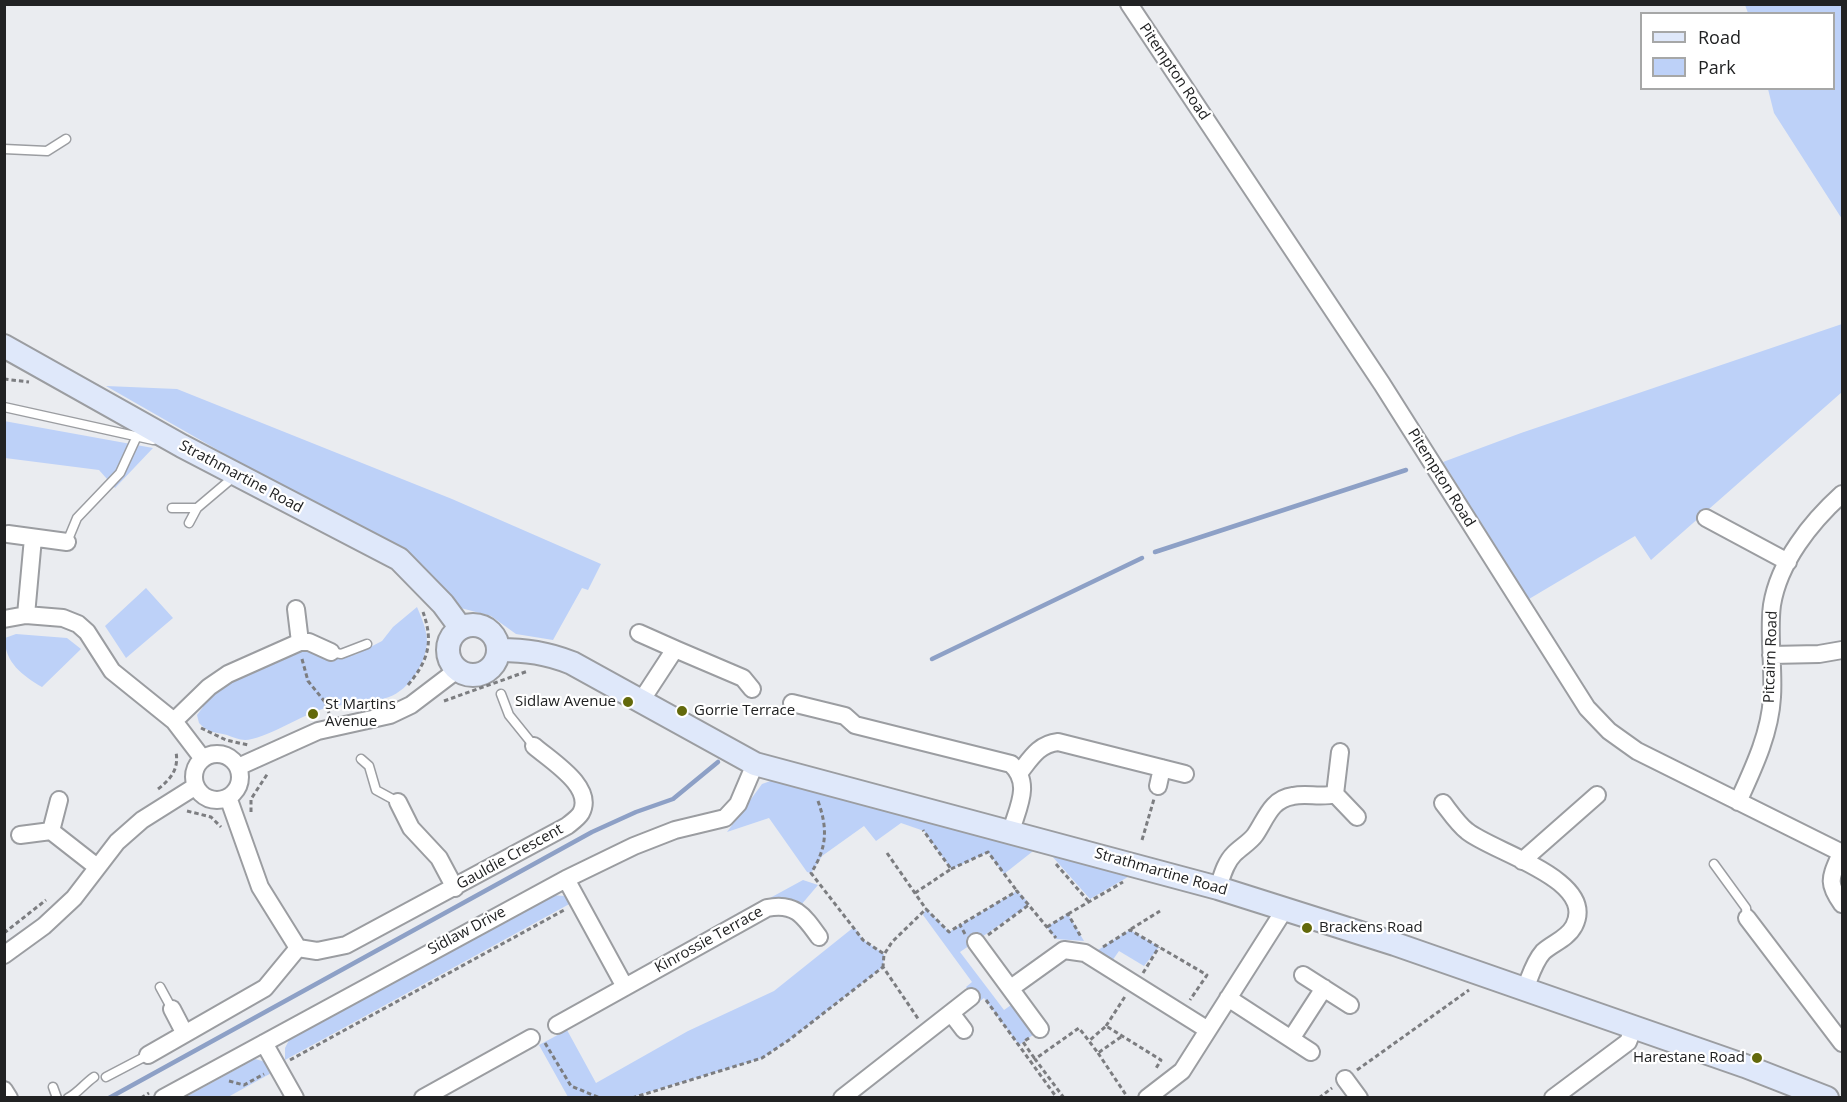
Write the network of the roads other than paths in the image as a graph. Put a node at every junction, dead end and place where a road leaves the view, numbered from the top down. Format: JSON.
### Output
{"nodes":[{"id":1,"x":1129,"y":4,"type":"edge"},
{"id":2,"x":66,"y":139,"type":"dead end"},
{"id":3,"x":4,"y":149,"type":"edge"},
{"id":4,"x":4,"y":346,"type":"edge"},
{"id":5,"x":4,"y":407,"type":"edge"},
{"id":6,"x":137,"y":436,"type":"junction"},
{"id":7,"x":182,"y":446,"type":"junction"},
{"id":8,"x":236,"y":474,"type":"junction"},
{"id":9,"x":1842,"y":494,"type":"edge"},
{"id":10,"x":172,"y":508,"type":"dead end"},
{"id":11,"x":197,"y":508,"type":"junction"},
{"id":12,"x":1706,"y":518,"type":"dead end"},
{"id":13,"x":189,"y":523,"type":"dead end"},
{"id":14,"x":6,"y":534,"type":"edge"},
{"id":15,"x":33,"y":538,"type":"junction"},
{"id":16,"x":68,"y":542,"type":"joint"},
{"id":17,"x":1788,"y":562,"type":"junction"},
{"id":18,"x":296,"y":609,"type":"dead end"},
{"id":19,"x":26,"y":615,"type":"junction"},
{"id":20,"x":4,"y":619,"type":"edge"},
{"id":21,"x":460,"y":627,"type":"junction"},
{"id":22,"x":639,"y":633,"type":"dead end"},
{"id":23,"x":300,"y":642,"type":"junction"},
{"id":24,"x":367,"y":644,"type":"dead end"},
{"id":25,"x":675,"y":649,"type":"junction"},
{"id":26,"x":499,"y":650,"type":"junction"},
{"id":27,"x":1842,"y":650,"type":"edge"},
{"id":28,"x":332,"y":652,"type":"joint"},
{"id":29,"x":1771,"y":655,"type":"junction"},
{"id":30,"x":458,"y":670,"type":"junction"},
{"id":31,"x":752,"y":689,"type":"dead end"},
{"id":32,"x":501,"y":694,"type":"dead end"},
{"id":33,"x":641,"y":701,"type":"junction"},
{"id":34,"x":792,"y":703,"type":"dead end"},
{"id":35,"x":178,"y":717,"type":"junction"},
{"id":36,"x":534,"y":746,"type":"joint"},
{"id":37,"x":1340,"y":753,"type":"dead end"},
{"id":38,"x":203,"y":759,"type":"junction"},
{"id":39,"x":361,"y":759,"type":"dead end"},
{"id":40,"x":755,"y":764,"type":"junction"},
{"id":41,"x":238,"y":767,"type":"junction"},
{"id":42,"x":1162,"y":768,"type":"junction"},
{"id":43,"x":1020,"y":772,"type":"junction"},
{"id":44,"x":1185,"y":774,"type":"dead end"},
{"id":45,"x":196,"y":786,"type":"junction"},
{"id":46,"x":1158,"y":786,"type":"road end"},
{"id":47,"x":1335,"y":795,"type":"junction"},
{"id":48,"x":1597,"y":795,"type":"dead end"},
{"id":49,"x":228,"y":797,"type":"junction"},
{"id":50,"x":58,"y":800,"type":"dead end"},
{"id":51,"x":398,"y":802,"type":"joint"},
{"id":52,"x":1738,"y":802,"type":"junction"},
{"id":53,"x":1443,"y":803,"type":"dead end"},
{"id":54,"x":1357,"y":817,"type":"dead end"},
{"id":55,"x":51,"y":831,"type":"junction"},
{"id":56,"x":1011,"y":831,"type":"junction"},
{"id":57,"x":20,"y":835,"type":"dead end"},
{"id":58,"x":1842,"y":853,"type":"edge"},
{"id":59,"x":1522,"y":861,"type":"junction"},
{"id":60,"x":1714,"y":864,"type":"dead end"},
{"id":61,"x":97,"y":867,"type":"junction"},
{"id":62,"x":566,"y":879,"type":"junction"},
{"id":63,"x":455,"y":888,"type":"junction"},
{"id":64,"x":1218,"y":888,"type":"junction"},
{"id":65,"x":1842,"y":904,"type":"edge"},
{"id":66,"x":1285,"y":909,"type":"junction"},
{"id":67,"x":1747,"y":918,"type":"joint"},
{"id":68,"x":819,"y":937,"type":"dead end"},
{"id":69,"x":976,"y":942,"type":"road end"},
{"id":70,"x":298,"y":948,"type":"junction"},
{"id":71,"x":4,"y":956,"type":"edge"},
{"id":72,"x":1303,"y":975,"type":"dead end"},
{"id":73,"x":160,"y":987,"type":"dead end"},
{"id":74,"x":625,"y":987,"type":"junction"},
{"id":75,"x":1011,"y":988,"type":"junction"},
{"id":76,"x":1324,"y":988,"type":"junction"},
{"id":77,"x":1525,"y":989,"type":"junction"},
{"id":78,"x":971,"y":997,"type":"road end"},
{"id":79,"x":1228,"y":998,"type":"junction"},
{"id":80,"x":1350,"y":1005,"type":"dead end"},
{"id":81,"x":172,"y":1009,"type":"joint"},
{"id":82,"x":951,"y":1013,"type":"junction"},
{"id":83,"x":557,"y":1025,"type":"dead end"},
{"id":84,"x":1634,"y":1027,"type":"junction"},
{"id":85,"x":1040,"y":1029,"type":"dead end"},
{"id":86,"x":964,"y":1030,"type":"dead end"},
{"id":87,"x":1208,"y":1030,"type":"junction"},
{"id":88,"x":185,"y":1034,"type":"junction"},
{"id":89,"x":536,"y":1036,"type":"road end"},
{"id":90,"x":1291,"y":1039,"type":"junction"},
{"id":91,"x":264,"y":1043,"type":"junction"},
{"id":92,"x":1842,"y":1043,"type":"edge"},
{"id":93,"x":1311,"y":1052,"type":"dead end"},
{"id":94,"x":148,"y":1055,"type":"joint"},
{"id":95,"x":94,"y":1077,"type":"dead end"},
{"id":96,"x":106,"y":1077,"type":"dead end"},
{"id":97,"x":1345,"y":1079,"type":"road end"},
{"id":98,"x":53,"y":1087,"type":"dead end"},
{"id":99,"x":4,"y":1090,"type":"edge"},
{"id":100,"x":1153,"y":1093,"type":"edge"},
{"id":101,"x":1557,"y":1097,"type":"edge"},
{"id":102,"x":9,"y":1098,"type":"edge"},
{"id":103,"x":57,"y":1098,"type":"edge"},
{"id":104,"x":68,"y":1098,"type":"edge"},
{"id":105,"x":164,"y":1098,"type":"edge"},
{"id":106,"x":295,"y":1098,"type":"edge"},
{"id":107,"x":423,"y":1098,"type":"edge"},
{"id":108,"x":842,"y":1098,"type":"edge"},
{"id":109,"x":1359,"y":1098,"type":"edge"},
{"id":110,"x":1827,"y":1098,"type":"edge"}],
"edges":[{"from":1,"to":52,"type":"street","name":"Pitempton Road"},
{"from":2,"to":3,"type":"lane"},
{"from":4,"to":7,"type":"street","name":"Strathmartine Road"},
{"from":5,"to":6,"type":"lane"},
{"from":6,"to":7,"type":"lane"},
{"from":6,"to":16,"type":"lane"},
{"from":7,"to":8,"type":"street","name":"Strathmartine Road"},
{"from":8,"to":11,"type":"lane"},
{"from":8,"to":21,"type":"street","name":"Strathmartine Road"},
{"from":9,"to":17,"type":"street","name":"Pitcairn Road"},
{"from":10,"to":11,"type":"lane"},
{"from":11,"to":13,"type":"lane"},
{"from":12,"to":17,"type":"street"},
{"from":14,"to":15,"type":"street"},
{"from":15,"to":16,"type":"street"},
{"from":15,"to":19,"type":"street"},
{"from":17,"to":29,"type":"street","name":"Pitcairn Road"},
{"from":18,"to":23,"type":"street"},
{"from":19,"to":20,"type":"street"},
{"from":19,"to":35,"type":"street"},
{"from":21,"to":26,"type":"street"},
{"from":21,"to":30,"type":"street"},
{"from":22,"to":25,"type":"street"},
{"from":23,"to":28,"type":"street"},
{"from":23,"to":35,"type":"street"},
{"from":24,"to":28,"type":"lane"},
{"from":25,"to":31,"type":"street"},
{"from":25,"to":33,"type":"street"},
{"from":26,"to":30,"type":"street"},
{"from":26,"to":33,"type":"street","name":"Strathmartine Road"},
{"from":27,"to":29,"type":"street"},
{"from":29,"to":52,"type":"street","name":"Pitcairn Road"},
{"from":30,"to":41,"type":"street"},
{"from":32,"to":36,"type":"lane","name":"Gauldie Crescent"},
{"from":33,"to":40,"type":"street","name":"Strathmartine Road"},
{"from":34,"to":43,"type":"street"},
{"from":35,"to":38,"type":"street"},
{"from":36,"to":63,"type":"street","name":"Gauldie Crescent"},
{"from":37,"to":47,"type":"street"},
{"from":38,"to":41,"type":"street"},
{"from":38,"to":45,"type":"street"},
{"from":39,"to":51,"type":"lane"},
{"from":40,"to":56,"type":"street","name":"Strathmartine Road"},
{"from":40,"to":62,"type":"street","name":"Sidlaw Drive"},
{"from":41,"to":49,"type":"street"},
{"from":42,"to":43,"type":"street"},
{"from":42,"to":44,"type":"street"},
{"from":42,"to":46,"type":"street"},
{"from":43,"to":56,"type":"street"},
{"from":45,"to":49,"type":"street"},
{"from":45,"to":61,"type":"street"},
{"from":47,"to":54,"type":"street"},
{"from":47,"to":64,"type":"street"},
{"from":48,"to":59,"type":"street"},
{"from":49,"to":70,"type":"street"},
{"from":50,"to":55,"type":"street"},
{"from":51,"to":63,"type":"street"},
{"from":52,"to":58,"type":"street","name":"Pitempton Road"},
{"from":53,"to":59,"type":"street"},
{"from":55,"to":57,"type":"street"},
{"from":55,"to":61,"type":"street"},
{"from":56,"to":64,"type":"street","name":"Strathmartine Road"},
{"from":58,"to":65,"type":"street","name":"Pitempton Road"},
{"from":59,"to":77,"type":"street"},
{"from":60,"to":67,"type":"lane"},
{"from":61,"to":71,"type":"street"},
{"from":62,"to":74,"type":"street"},
{"from":62,"to":91,"type":"street","name":"Sidlaw Drive"},
{"from":63,"to":70,"type":"street","name":"Gauldie Crescent"},
{"from":64,"to":66,"type":"street","name":"Strathmartine Road"},
{"from":66,"to":77,"type":"street","name":"Strathmartine Road"},
{"from":66,"to":79,"type":"street"},
{"from":67,"to":92,"type":"street"},
{"from":68,"to":74,"type":"street","name":"Kinrossie Terrace"},
{"from":69,"to":75,"type":"street"},
{"from":70,"to":88,"type":"street"},
{"from":72,"to":76,"type":"street"},
{"from":73,"to":81,"type":"lane"},
{"from":74,"to":83,"type":"street","name":"Kinrossie Terrace"},
{"from":75,"to":85,"type":"street"},
{"from":75,"to":87,"type":"street"},
{"from":76,"to":80,"type":"street"},
{"from":76,"to":90,"type":"street"},
{"from":77,"to":84,"type":"street","name":"Strathmartine Road"},
{"from":78,"to":82,"type":"street"},
{"from":79,"to":87,"type":"street"},
{"from":79,"to":90,"type":"street"},
{"from":81,"to":88,"type":"street"},
{"from":82,"to":86,"type":"street"},
{"from":82,"to":108,"type":"street"},
{"from":84,"to":101,"type":"street"},
{"from":84,"to":110,"type":"street","name":"Strathmartine Road"},
{"from":87,"to":100,"type":"street"},
{"from":88,"to":94,"type":"street"},
{"from":89,"to":107,"type":"street"},
{"from":90,"to":93,"type":"street"},
{"from":91,"to":105,"type":"street","name":"Sidlaw Drive"},
{"from":91,"to":106,"type":"street"},
{"from":94,"to":96,"type":"lane"},
{"from":95,"to":104,"type":"lane"},
{"from":97,"to":109,"type":"street"},
{"from":98,"to":103,"type":"lane"},
{"from":99,"to":102,"type":"street"}]}
